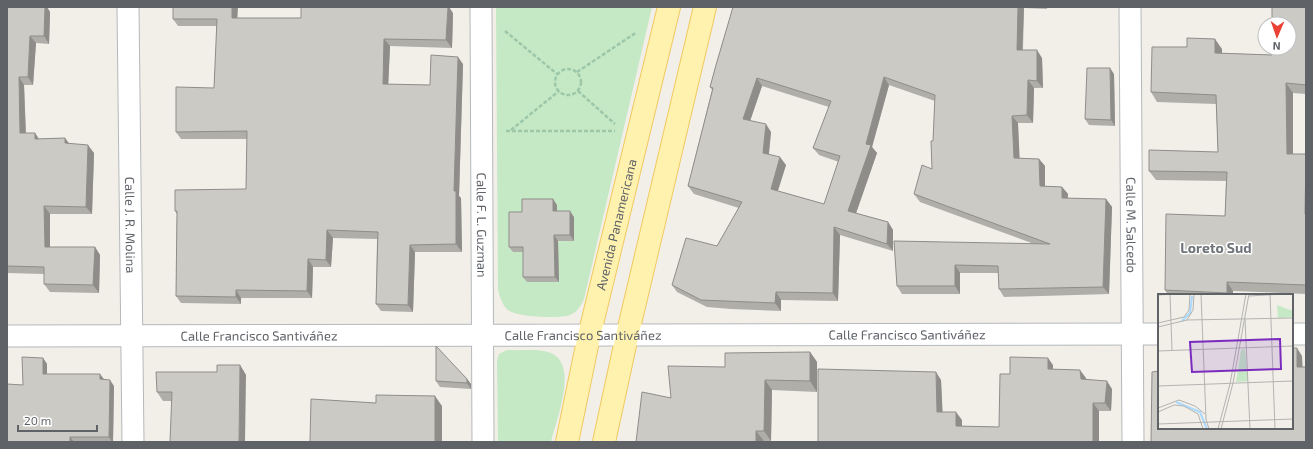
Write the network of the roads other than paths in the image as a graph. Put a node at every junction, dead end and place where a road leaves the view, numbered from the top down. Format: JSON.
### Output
{"nodes":[{"id":1,"x":128,"y":7,"type":"edge"},
{"id":2,"x":481,"y":7,"type":"edge"},
{"id":3,"x":669,"y":7,"type":"edge"},
{"id":4,"x":705,"y":7,"type":"edge"},
{"id":5,"x":1130,"y":7,"type":"edge"},
{"id":6,"x":1131,"y":334,"type":"junction"},
{"id":7,"x":1158,"y":334,"type":"edge"},
{"id":8,"x":1293,"y":334,"type":"edge"},
{"id":9,"x":1306,"y":334,"type":"edge"},
{"id":10,"x":483,"y":335,"type":"junction"},
{"id":11,"x":7,"y":336,"type":"edge"},
{"id":12,"x":131,"y":336,"type":"junction"},
{"id":13,"x":590,"y":336,"type":"junction"},
{"id":14,"x":627,"y":336,"type":"junction"},
{"id":15,"x":133,"y":442,"type":"edge"},
{"id":16,"x":483,"y":442,"type":"edge"},
{"id":17,"x":567,"y":442,"type":"edge"},
{"id":18,"x":604,"y":442,"type":"edge"},
{"id":19,"x":1133,"y":442,"type":"edge"}],
"edges":[{"from":1,"to":12,"type":"street","name":"Calle J. R. Molina"},
{"from":2,"to":10,"type":"street","name":"Calle F. L. Guzman"},
{"from":3,"to":13,"type":"main road","name":"Avenida Panamericana"},
{"from":4,"to":14,"type":"main road"},
{"from":5,"to":6,"type":"street","name":"Calle M. Salcedo"},
{"from":6,"to":7,"type":"street","name":"Calle Francisco Santiváñez"},
{"from":6,"to":14,"type":"street","name":"Calle Francisco Santiváñez"},
{"from":6,"to":19,"type":"street","name":"Calle M. Salcedo"},
{"from":8,"to":9,"type":"street"},
{"from":10,"to":12,"type":"street","name":"Calle Francisco Santiváñez"},
{"from":10,"to":13,"type":"street","name":"Calle Francisco Santiváñez"},
{"from":10,"to":16,"type":"street","name":"Calle F. L. Guzman"},
{"from":11,"to":12,"type":"street","name":"Calle Francisco Santiváñez"},
{"from":12,"to":15,"type":"street","name":"Calle J. R. Molina"},
{"from":13,"to":14,"type":"street","name":"Calle Francisco Santiváñez"},
{"from":13,"to":17,"type":"main road","name":"Avenida Panamericana"},
{"from":14,"to":18,"type":"main road"}]}
